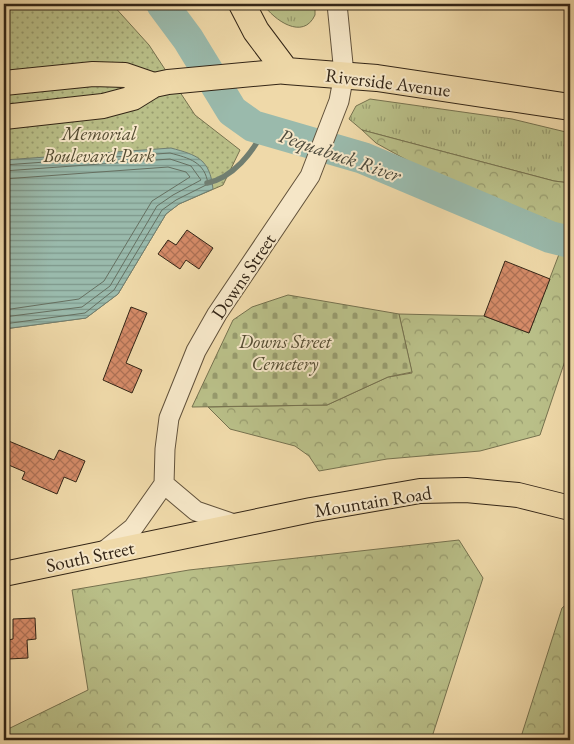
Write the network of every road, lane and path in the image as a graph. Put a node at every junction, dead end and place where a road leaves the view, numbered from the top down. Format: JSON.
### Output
{"nodes":[{"id":1,"x":242,"y":4,"type":"edge"},
{"id":2,"x":337,"y":4,"type":"edge"},
{"id":3,"x":286,"y":71,"type":"junction"},
{"id":4,"x":344,"y":74,"type":"junction"},
{"id":5,"x":161,"y":83,"type":"junction"},
{"id":6,"x":4,"y":84,"type":"edge"},
{"id":7,"x":570,"y":107,"type":"edge"},
{"id":8,"x":4,"y":117,"type":"edge"},
{"id":9,"x":164,"y":484,"type":"junction"},
{"id":10,"x":570,"y":508,"type":"edge"},
{"id":11,"x":238,"y":525,"type":"junction"},
{"id":12,"x":176,"y":538,"type":"joint"},
{"id":13,"x":100,"y":554,"type":"junction"},
{"id":14,"x":4,"y":574,"type":"edge"}],
"edges":[{"from":1,"to":3,"type":"highway"},
{"from":2,"to":4,"type":"street","name":"Downs Street"},
{"from":3,"to":4,"type":"highway","name":"Riverside Avenue"},
{"from":3,"to":5,"type":"main road"},
{"from":4,"to":7,"type":"highway","name":"Riverside Avenue"},
{"from":4,"to":9,"type":"street","name":"Downs Street"},
{"from":5,"to":6,"type":"main road"},
{"from":5,"to":8,"type":"main road"},
{"from":9,"to":11,"type":"street"},
{"from":9,"to":13,"type":"street"},
{"from":10,"to":11,"type":"main road","name":"Mountain Road"},
{"from":11,"to":12,"type":"main road","name":"Mountain Road"},
{"from":12,"to":13,"type":"main road","name":"South Street"},
{"from":13,"to":14,"type":"main road","name":"South Street"}]}
